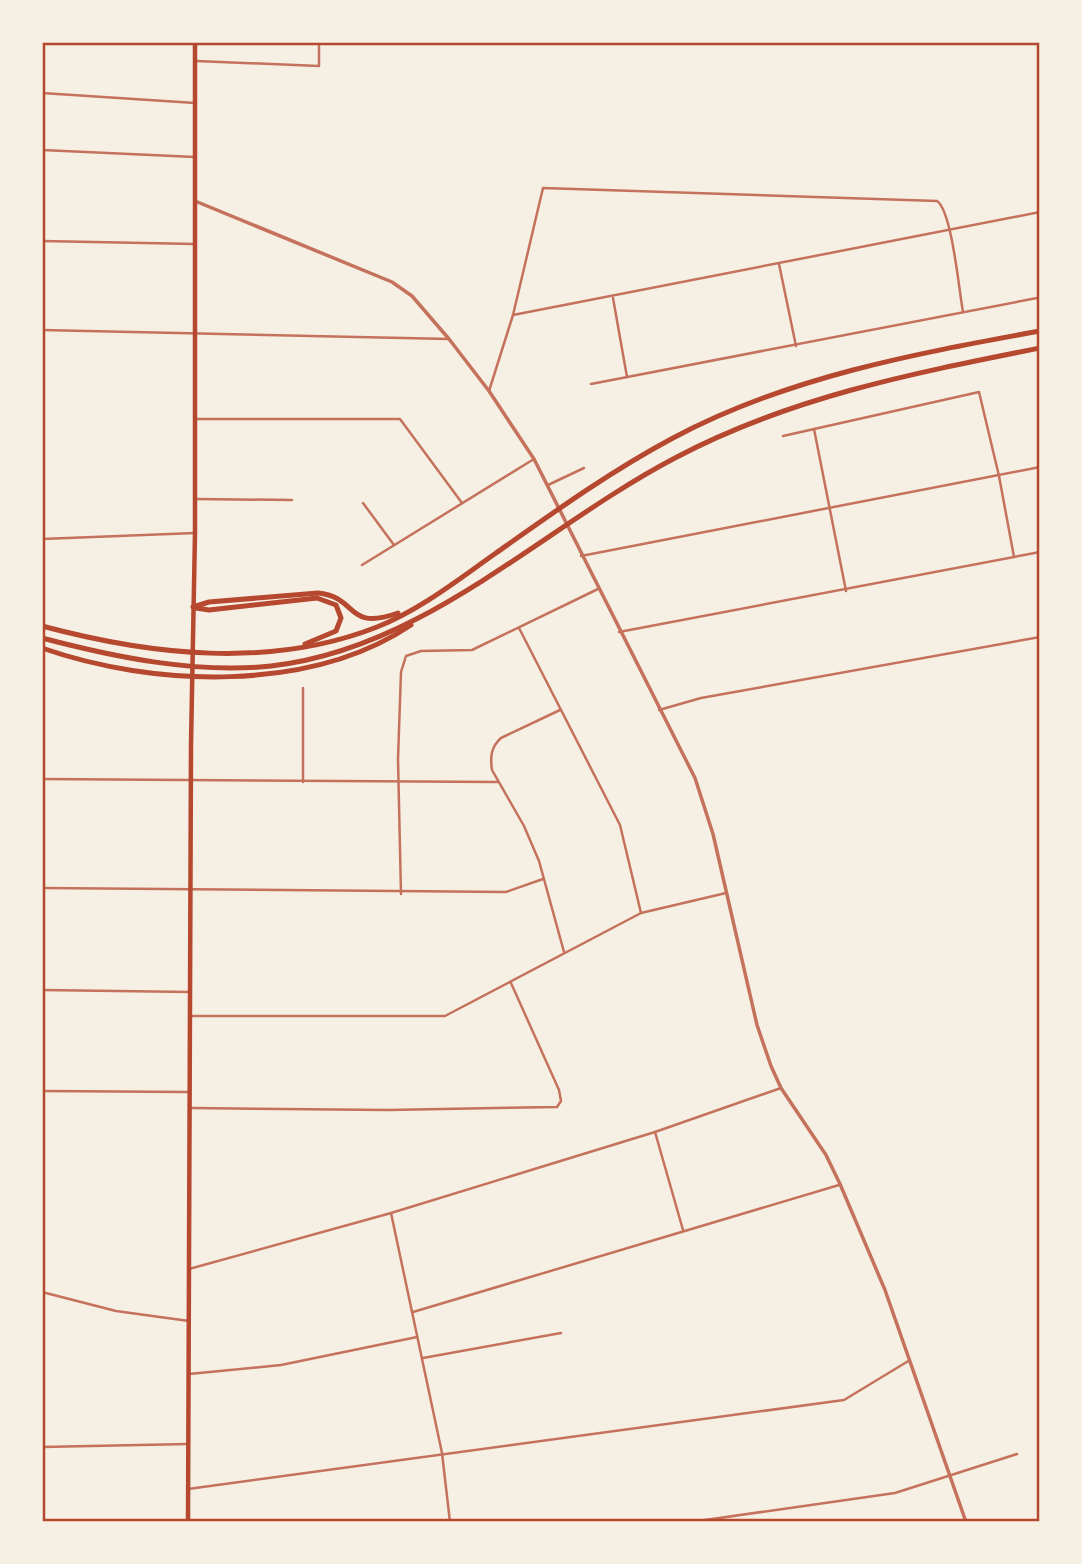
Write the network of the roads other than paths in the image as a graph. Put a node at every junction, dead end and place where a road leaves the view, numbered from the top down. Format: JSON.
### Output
{"nodes":[{"id":1,"x":195,"y":42,"type":"edge"},
{"id":2,"x":319,"y":42,"type":"edge"},
{"id":3,"x":195,"y":61,"type":"junction"},
{"id":4,"x":42,"y":93,"type":"edge"},
{"id":5,"x":195,"y":103,"type":"junction"},
{"id":6,"x":42,"y":150,"type":"edge"},
{"id":7,"x":195,"y":157,"type":"junction"},
{"id":8,"x":195,"y":201,"type":"junction"},
{"id":9,"x":1040,"y":212,"type":"edge"},
{"id":10,"x":948,"y":231,"type":"junction"},
{"id":11,"x":42,"y":241,"type":"edge"},
{"id":12,"x":195,"y":244,"type":"junction"},
{"id":13,"x":779,"y":264,"type":"junction"},
{"id":14,"x":613,"y":297,"type":"junction"},
{"id":15,"x":1037,"y":298,"type":"dead end"},
{"id":16,"x":963,"y":312,"type":"junction"},
{"id":17,"x":513,"y":315,"type":"junction"},
{"id":18,"x":42,"y":330,"type":"edge"},
{"id":19,"x":1040,"y":331,"type":"edge"},
{"id":20,"x":195,"y":333,"type":"junction"},
{"id":21,"x":449,"y":339,"type":"junction"},
{"id":22,"x":796,"y":346,"type":"junction"},
{"id":23,"x":1040,"y":348,"type":"edge"},
{"id":24,"x":626,"y":377,"type":"junction"},
{"id":25,"x":591,"y":384,"type":"dead end"},
{"id":26,"x":489,"y":391,"type":"junction"},
{"id":27,"x":195,"y":419,"type":"junction"},
{"id":28,"x":814,"y":428,"type":"junction"},
{"id":29,"x":783,"y":436,"type":"dead end"},
{"id":30,"x":534,"y":459,"type":"junction"},
{"id":31,"x":1040,"y":467,"type":"edge"},
{"id":32,"x":584,"y":468,"type":"dead end"},
{"id":33,"x":999,"y":476,"type":"junction"},
{"id":34,"x":548,"y":485,"type":"junction"},
{"id":35,"x":195,"y":499,"type":"junction"},
{"id":36,"x":292,"y":500,"type":"dead end"},
{"id":37,"x":363,"y":503,"type":"dead end"},
{"id":38,"x":462,"y":503,"type":"junction"},
{"id":39,"x":559,"y":509,"type":"junction"},
{"id":40,"x":831,"y":510,"type":"junction"},
{"id":41,"x":565,"y":524,"type":"junction"},
{"id":42,"x":195,"y":533,"type":"junction"},
{"id":43,"x":42,"y":539,"type":"edge"},
{"id":44,"x":395,"y":546,"type":"junction"},
{"id":45,"x":1040,"y":552,"type":"edge"},
{"id":46,"x":581,"y":556,"type":"junction"},
{"id":47,"x":1014,"y":557,"type":"junction"},
{"id":48,"x":362,"y":565,"type":"dead end"},
{"id":49,"x":598,"y":589,"type":"junction"},
{"id":50,"x":846,"y":590,"type":"junction"},
{"id":51,"x":420,"y":605,"type":"junction"},
{"id":52,"x":193,"y":607,"type":"junction"},
{"id":53,"x":431,"y":611,"type":"junction"},
{"id":54,"x":42,"y":626,"type":"edge"},
{"id":55,"x":519,"y":628,"type":"junction"},
{"id":56,"x":619,"y":632,"type":"junction"},
{"id":57,"x":1040,"y":636,"type":"edge"},
{"id":58,"x":42,"y":638,"type":"edge"},
{"id":59,"x":42,"y":648,"type":"edge"},
{"id":60,"x":297,"y":648,"type":"junction"},
{"id":61,"x":192,"y":673,"type":"junction"},
{"id":62,"x":303,"y":688,"type":"dead end"},
{"id":63,"x":560,"y":710,"type":"junction"},
{"id":64,"x":659,"y":710,"type":"junction"},
{"id":65,"x":42,"y":779,"type":"edge"},
{"id":66,"x":191,"y":780,"type":"junction"},
{"id":67,"x":303,"y":782,"type":"junction"},
{"id":68,"x":498,"y":782,"type":"junction"},
{"id":69,"x":399,"y":783,"type":"junction"},
{"id":70,"x":543,"y":879,"type":"junction"},
{"id":71,"x":42,"y":888,"type":"edge"},
{"id":72,"x":192,"y":890,"type":"junction"},
{"id":73,"x":727,"y":893,"type":"junction"},
{"id":74,"x":401,"y":894,"type":"junction"},
{"id":75,"x":641,"y":913,"type":"junction"},
{"id":76,"x":565,"y":953,"type":"junction"},
{"id":77,"x":511,"y":984,"type":"junction"},
{"id":78,"x":42,"y":990,"type":"edge"},
{"id":79,"x":190,"y":992,"type":"junction"},
{"id":80,"x":190,"y":1016,"type":"junction"},
{"id":81,"x":781,"y":1088,"type":"junction"},
{"id":82,"x":42,"y":1091,"type":"edge"},
{"id":83,"x":191,"y":1092,"type":"junction"},
{"id":84,"x":191,"y":1108,"type":"junction"},
{"id":85,"x":654,"y":1132,"type":"junction"},
{"id":86,"x":841,"y":1184,"type":"junction"},
{"id":87,"x":391,"y":1213,"type":"junction"},
{"id":88,"x":683,"y":1230,"type":"junction"},
{"id":89,"x":190,"y":1269,"type":"junction"},
{"id":90,"x":42,"y":1292,"type":"edge"},
{"id":91,"x":413,"y":1312,"type":"junction"},
{"id":92,"x":189,"y":1321,"type":"junction"},
{"id":93,"x":561,"y":1334,"type":"dead end"},
{"id":94,"x":417,"y":1337,"type":"junction"},
{"id":95,"x":423,"y":1358,"type":"junction"},
{"id":96,"x":911,"y":1360,"type":"junction"},
{"id":97,"x":189,"y":1374,"type":"junction"},
{"id":98,"x":188,"y":1444,"type":"junction"},
{"id":99,"x":42,"y":1447,"type":"edge"},
{"id":100,"x":442,"y":1453,"type":"junction"},
{"id":101,"x":1017,"y":1454,"type":"dead end"},
{"id":102,"x":950,"y":1477,"type":"junction"},
{"id":103,"x":188,"y":1489,"type":"junction"},
{"id":104,"x":720,"y":1520,"type":"edge"},
{"id":105,"x":188,"y":1522,"type":"edge"},
{"id":106,"x":450,"y":1522,"type":"edge"},
{"id":107,"x":691,"y":1522,"type":"edge"},
{"id":108,"x":966,"y":1522,"type":"edge"}],
"edges":[{"from":1,"to":3,"type":"main road"},
{"from":2,"to":3,"type":"street"},
{"from":3,"to":5,"type":"main road"},
{"from":4,"to":5,"type":"street"},
{"from":5,"to":7,"type":"main road"},
{"from":6,"to":7,"type":"street"},
{"from":7,"to":8,"type":"main road"},
{"from":8,"to":12,"type":"main road"},
{"from":8,"to":21,"type":"street"},
{"from":9,"to":10,"type":"street"},
{"from":10,"to":13,"type":"street"},
{"from":10,"to":16,"type":"street"},
{"from":10,"to":17,"type":"street"},
{"from":11,"to":12,"type":"street"},
{"from":12,"to":20,"type":"main road"},
{"from":13,"to":14,"type":"street"},
{"from":13,"to":22,"type":"street"},
{"from":14,"to":17,"type":"street"},
{"from":14,"to":24,"type":"street"},
{"from":15,"to":16,"type":"street"},
{"from":16,"to":22,"type":"street"},
{"from":17,"to":26,"type":"street"},
{"from":18,"to":20,"type":"street"},
{"from":19,"to":39,"type":"highway"},
{"from":20,"to":21,"type":"street"},
{"from":20,"to":27,"type":"main road"},
{"from":21,"to":26,"type":"street"},
{"from":22,"to":24,"type":"street"},
{"from":23,"to":41,"type":"highway"},
{"from":24,"to":25,"type":"street"},
{"from":26,"to":30,"type":"street"},
{"from":27,"to":35,"type":"main road"},
{"from":27,"to":38,"type":"street"},
{"from":28,"to":29,"type":"street"},
{"from":28,"to":33,"type":"street"},
{"from":28,"to":40,"type":"street"},
{"from":30,"to":34,"type":"street"},
{"from":30,"to":38,"type":"street"},
{"from":31,"to":33,"type":"street"},
{"from":32,"to":34,"type":"street"},
{"from":33,"to":40,"type":"street"},
{"from":33,"to":47,"type":"street"},
{"from":34,"to":39,"type":"street"},
{"from":35,"to":36,"type":"street"},
{"from":35,"to":42,"type":"main road"},
{"from":37,"to":44,"type":"street"},
{"from":38,"to":44,"type":"street"},
{"from":39,"to":41,"type":"street"},
{"from":39,"to":51,"type":"highway"},
{"from":40,"to":46,"type":"street"},
{"from":40,"to":50,"type":"street"},
{"from":41,"to":46,"type":"street"},
{"from":41,"to":53,"type":"highway"},
{"from":42,"to":43,"type":"street"},
{"from":42,"to":52,"type":"main road"},
{"from":44,"to":48,"type":"street"},
{"from":45,"to":47,"type":"street"},
{"from":46,"to":49,"type":"street"},
{"from":47,"to":50,"type":"street"},
{"from":49,"to":55,"type":"street"},
{"from":49,"to":56,"type":"street"},
{"from":50,"to":56,"type":"street"},
{"from":51,"to":52,"type":"highway"},
{"from":51,"to":60,"type":"highway"},
{"from":52,"to":60,"type":"highway"},
{"from":52,"to":61,"type":"main road"},
{"from":53,"to":58,"type":"highway"},
{"from":53,"to":61,"type":"highway"},
{"from":54,"to":60,"type":"highway"},
{"from":55,"to":63,"type":"street"},
{"from":55,"to":69,"type":"street"},
{"from":56,"to":64,"type":"street"},
{"from":57,"to":64,"type":"street"},
{"from":59,"to":61,"type":"highway"},
{"from":61,"to":66,"type":"main road"},
{"from":62,"to":67,"type":"street"},
{"from":63,"to":68,"type":"street"},
{"from":63,"to":75,"type":"street"},
{"from":64,"to":73,"type":"street"},
{"from":65,"to":66,"type":"street"},
{"from":66,"to":67,"type":"street"},
{"from":66,"to":72,"type":"main road"},
{"from":67,"to":69,"type":"street"},
{"from":68,"to":69,"type":"street"},
{"from":68,"to":70,"type":"street"},
{"from":69,"to":74,"type":"street"},
{"from":70,"to":74,"type":"street"},
{"from":70,"to":76,"type":"street"},
{"from":71,"to":72,"type":"street"},
{"from":72,"to":74,"type":"street"},
{"from":72,"to":79,"type":"main road"},
{"from":73,"to":75,"type":"street"},
{"from":73,"to":81,"type":"street"},
{"from":75,"to":76,"type":"street"},
{"from":76,"to":77,"type":"street"},
{"from":77,"to":80,"type":"street"},
{"from":77,"to":84,"type":"street"},
{"from":78,"to":79,"type":"street"},
{"from":79,"to":80,"type":"main road"},
{"from":80,"to":83,"type":"main road"},
{"from":81,"to":85,"type":"street"},
{"from":81,"to":86,"type":"street"},
{"from":82,"to":83,"type":"street"},
{"from":83,"to":84,"type":"main road"},
{"from":84,"to":89,"type":"main road"},
{"from":85,"to":87,"type":"street"},
{"from":85,"to":88,"type":"street"},
{"from":86,"to":88,"type":"street"},
{"from":86,"to":96,"type":"street"},
{"from":87,"to":89,"type":"street"},
{"from":87,"to":91,"type":"street"},
{"from":88,"to":91,"type":"street"},
{"from":89,"to":92,"type":"main road"},
{"from":90,"to":92,"type":"street"},
{"from":91,"to":94,"type":"street"},
{"from":92,"to":97,"type":"main road"},
{"from":93,"to":95,"type":"street"},
{"from":94,"to":95,"type":"street"},
{"from":94,"to":97,"type":"street"},
{"from":95,"to":100,"type":"street"},
{"from":96,"to":100,"type":"street"},
{"from":96,"to":102,"type":"street"},
{"from":97,"to":98,"type":"main road"},
{"from":98,"to":99,"type":"street"},
{"from":98,"to":103,"type":"main road"},
{"from":100,"to":103,"type":"street"},
{"from":100,"to":106,"type":"street"},
{"from":101,"to":102,"type":"street"},
{"from":102,"to":104,"type":"street"},
{"from":102,"to":108,"type":"street"},
{"from":103,"to":105,"type":"main road"},
{"from":104,"to":107,"type":"street"}]}
